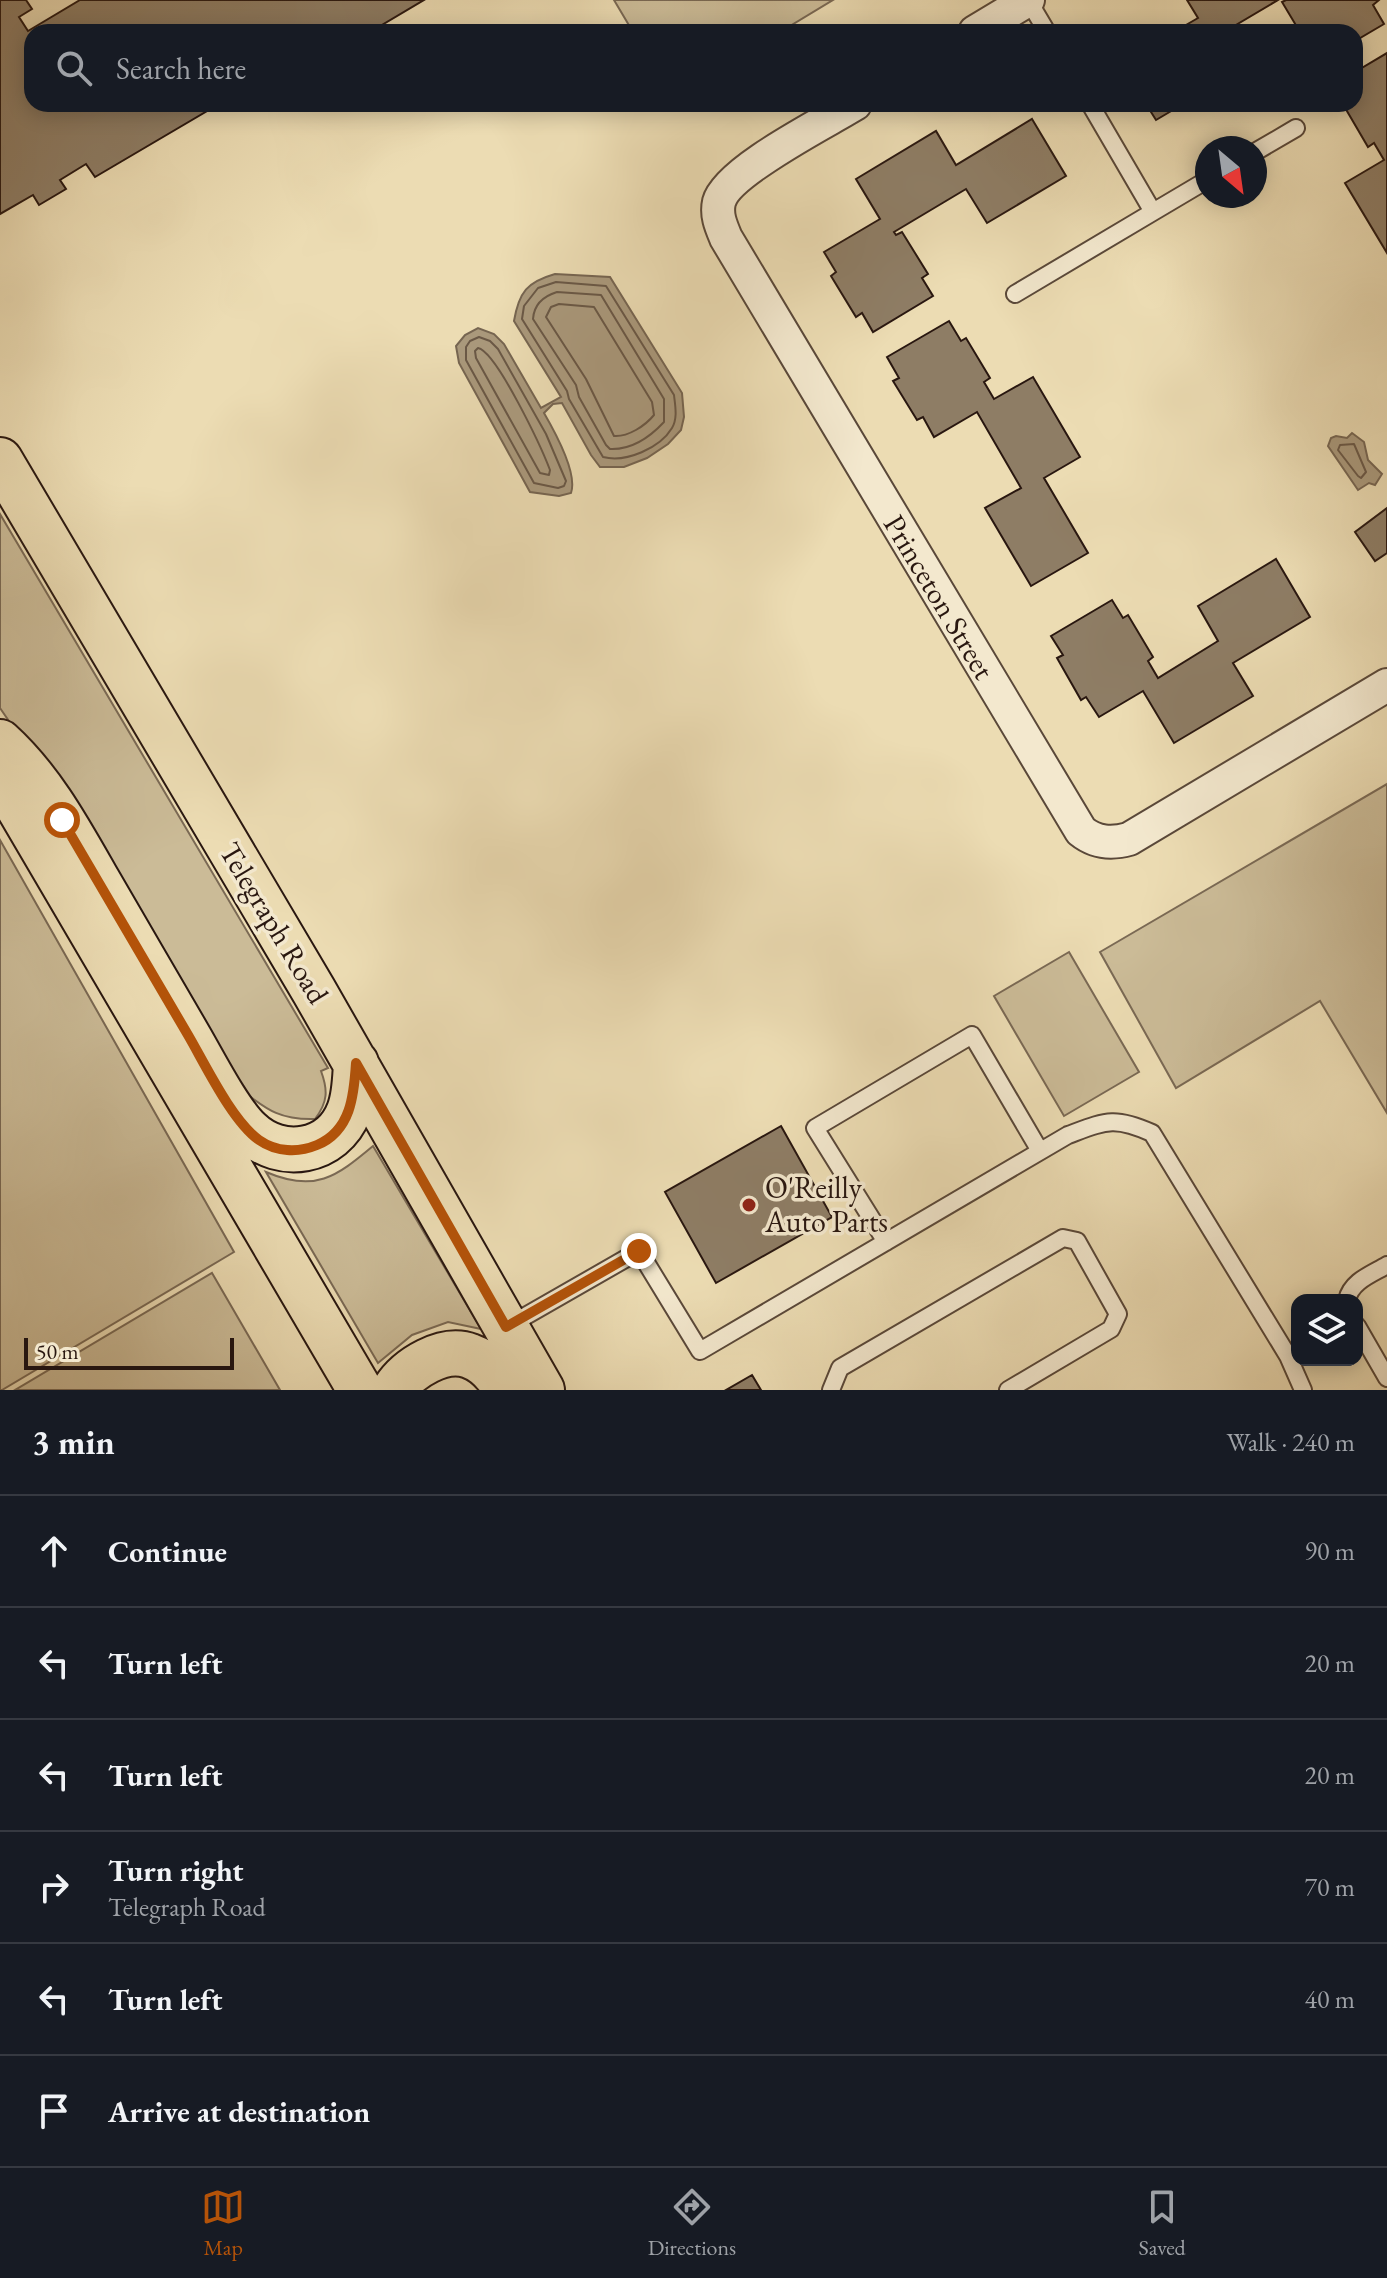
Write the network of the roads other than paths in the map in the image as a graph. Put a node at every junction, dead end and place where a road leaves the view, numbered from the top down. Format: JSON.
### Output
{"nodes":[{"id":1,"x":1028,"y":0,"type":"edge"},
{"id":2,"x":988,"y":24,"type":"edge"},
{"id":3,"x":1042,"y":24,"type":"edge"},
{"id":4,"x":842,"y":112,"type":"edge"},
{"id":5,"x":1095,"y":112,"type":"edge"},
{"id":6,"x":1296,"y":128,"type":"dead end"},
{"id":7,"x":1267,"y":145,"type":"edge"},
{"id":8,"x":1195,"y":187,"type":"edge"},
{"id":9,"x":1153,"y":212,"type":"junction"},
{"id":10,"x":1015,"y":294,"type":"dead end"},
{"id":11,"x":0,"y":460,"type":"edge"},
{"id":12,"x":1387,"y":685,"type":"edge"},
{"id":13,"x":0,"y":742,"type":"edge"},
{"id":14,"x":0,"y":776,"type":"edge"},
{"id":15,"x":356,"y":1063,"type":"junction"},
{"id":16,"x":1040,"y":1151,"type":"junction"},
{"id":17,"x":886,"y":1242,"type":"junction"},
{"id":18,"x":1387,"y":1265,"type":"edge"},
{"id":19,"x":1348,"y":1294,"type":"edge"},
{"id":20,"x":506,"y":1327,"type":"junction"},
{"id":21,"x":1363,"y":1336,"type":"edge"},
{"id":22,"x":1387,"y":1378,"type":"edge"},
{"id":23,"x":360,"y":1390,"type":"edge"},
{"id":24,"x":394,"y":1390,"type":"edge"},
{"id":25,"x":506,"y":1390,"type":"edge"},
{"id":26,"x":542,"y":1390,"type":"edge"},
{"id":27,"x":831,"y":1390,"type":"edge"},
{"id":28,"x":1008,"y":1390,"type":"edge"},
{"id":29,"x":1303,"y":1390,"type":"edge"}],
"edges":[{"from":1,"to":2,"type":"street"},
{"from":1,"to":3,"type":"lane"},
{"from":4,"to":12,"type":"street","name":"Princeton Street"},
{"from":5,"to":9,"type":"lane"},
{"from":6,"to":7,"type":"lane"},
{"from":8,"to":9,"type":"lane"},
{"from":9,"to":10,"type":"lane"},
{"from":11,"to":15,"type":"main road","name":"Telegraph Road"},
{"from":13,"to":15,"type":"main road"},
{"from":14,"to":23,"type":"main road"},
{"from":15,"to":20,"type":"main road","name":"Telegraph Road"},
{"from":16,"to":17,"type":"lane"},
{"from":16,"to":17,"type":"lane"},
{"from":16,"to":29,"type":"lane"},
{"from":17,"to":20,"type":"lane"},
{"from":18,"to":19,"type":"lane"},
{"from":20,"to":26,"type":"main road","name":"Telegraph Road"},
{"from":21,"to":22,"type":"lane"},
{"from":24,"to":25,"type":"main road"},
{"from":27,"to":28,"type":"lane"}]}
